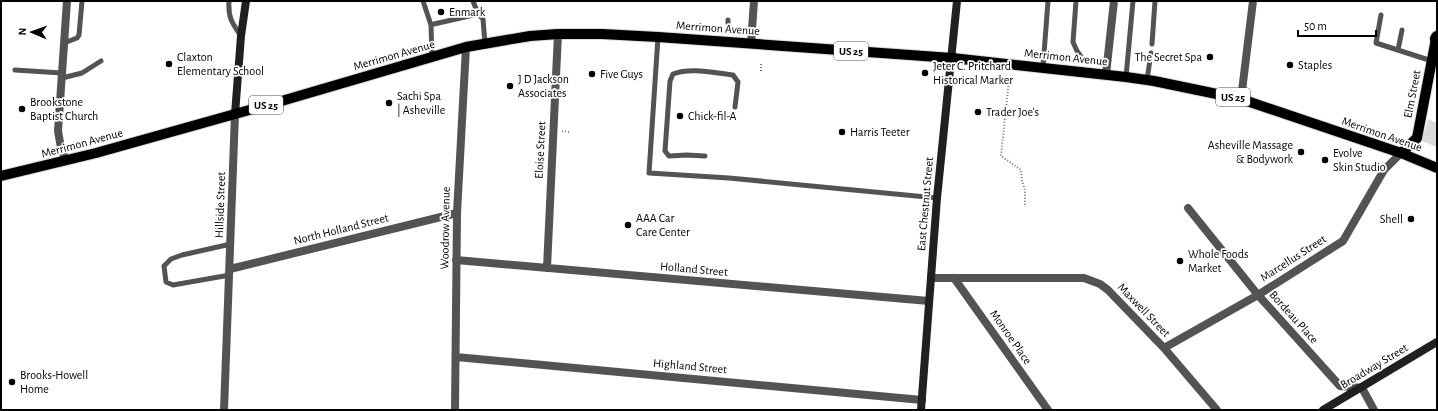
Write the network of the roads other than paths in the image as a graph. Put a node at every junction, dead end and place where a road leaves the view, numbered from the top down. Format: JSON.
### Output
{"nodes":[{"id":1,"x":67,"y":1,"type":"edge"},
{"id":2,"x":82,"y":1,"type":"edge"},
{"id":3,"x":229,"y":1,"type":"edge"},
{"id":4,"x":246,"y":1,"type":"edge"},
{"id":5,"x":423,"y":1,"type":"edge"},
{"id":6,"x":474,"y":1,"type":"edge"},
{"id":7,"x":754,"y":1,"type":"edge"},
{"id":8,"x":957,"y":1,"type":"edge"},
{"id":9,"x":1048,"y":1,"type":"edge"},
{"id":10,"x":1076,"y":1,"type":"edge"},
{"id":11,"x":1114,"y":1,"type":"edge"},
{"id":12,"x":1133,"y":1,"type":"edge"},
{"id":13,"x":1155,"y":1,"type":"edge"},
{"id":14,"x":1253,"y":1,"type":"edge"},
{"id":15,"x":478,"y":14,"type":"junction"},
{"id":16,"x":1381,"y":15,"type":"dead end"},
{"id":17,"x":430,"y":25,"type":"junction"},
{"id":18,"x":1402,"y":30,"type":"dead end"},
{"id":19,"x":558,"y":34,"type":"junction"},
{"id":20,"x":242,"y":36,"type":"junction"},
{"id":21,"x":658,"y":37,"type":"junction"},
{"id":22,"x":1437,"y":37,"type":"edge"},
{"id":23,"x":64,"y":43,"type":"junction"},
{"id":24,"x":485,"y":44,"type":"junction"},
{"id":25,"x":751,"y":44,"type":"junction"},
{"id":26,"x":1152,"y":44,"type":"dead end"},
{"id":27,"x":466,"y":47,"type":"junction"},
{"id":28,"x":1398,"y":50,"type":"junction"},
{"id":29,"x":1151,"y":53,"type":"dead end"},
{"id":30,"x":432,"y":57,"type":"junction"},
{"id":31,"x":952,"y":58,"type":"junction"},
{"id":32,"x":101,"y":61,"type":"dead end"},
{"id":33,"x":1432,"y":61,"type":"junction"},
{"id":34,"x":1084,"y":62,"type":"dead end"},
{"id":35,"x":1043,"y":67,"type":"junction"},
{"id":36,"x":15,"y":70,"type":"dead end"},
{"id":37,"x":1106,"y":74,"type":"junction"},
{"id":38,"x":62,"y":76,"type":"junction"},
{"id":39,"x":1126,"y":77,"type":"junction"},
{"id":40,"x":1147,"y":80,"type":"junction"},
{"id":41,"x":1241,"y":99,"type":"junction"},
{"id":42,"x":735,"y":107,"type":"dead end"},
{"id":43,"x":235,"y":114,"type":"junction"},
{"id":44,"x":1401,"y":153,"type":"junction"},
{"id":45,"x":705,"y":156,"type":"dead end"},
{"id":46,"x":66,"y":162,"type":"junction"},
{"id":47,"x":1437,"y":168,"type":"edge"},
{"id":48,"x":1,"y":176,"type":"edge"},
{"id":49,"x":937,"y":198,"type":"junction"},
{"id":50,"x":1188,"y":208,"type":"dead end"},
{"id":51,"x":456,"y":213,"type":"junction"},
{"id":52,"x":231,"y":244,"type":"junction"},
{"id":53,"x":456,"y":260,"type":"junction"},
{"id":54,"x":546,"y":268,"type":"junction"},
{"id":55,"x":230,"y":272,"type":"junction"},
{"id":56,"x":931,"y":278,"type":"junction"},
{"id":57,"x":954,"y":278,"type":"junction"},
{"id":58,"x":1258,"y":295,"type":"junction"},
{"id":59,"x":929,"y":301,"type":"junction"},
{"id":60,"x":1437,"y":342,"type":"edge"},
{"id":61,"x":1164,"y":348,"type":"junction"},
{"id":62,"x":456,"y":357,"type":"junction"},
{"id":63,"x":1362,"y":388,"type":"junction"},
{"id":64,"x":922,"y":400,"type":"junction"},
{"id":65,"x":224,"y":410,"type":"edge"},
{"id":66,"x":455,"y":410,"type":"edge"},
{"id":67,"x":921,"y":410,"type":"edge"},
{"id":68,"x":1048,"y":410,"type":"edge"},
{"id":69,"x":1217,"y":410,"type":"edge"},
{"id":70,"x":1323,"y":410,"type":"edge"},
{"id":71,"x":1374,"y":410,"type":"edge"}],
"edges":[{"from":1,"to":23,"type":"street"},
{"from":2,"to":23,"type":"lane"},
{"from":3,"to":20,"type":"lane"},
{"from":4,"to":20,"type":"street","name":"Hillside Street"},
{"from":5,"to":17,"type":"lane"},
{"from":6,"to":15,"type":"lane"},
{"from":7,"to":25,"type":"street"},
{"from":8,"to":31,"type":"street","name":"East Chestnut Street"},
{"from":9,"to":35,"type":"lane"},
{"from":10,"to":34,"type":"lane"},
{"from":11,"to":37,"type":"street"},
{"from":12,"to":39,"type":"lane"},
{"from":13,"to":26,"type":"lane"},
{"from":14,"to":41,"type":"street"},
{"from":15,"to":17,"type":"lane"},
{"from":15,"to":24,"type":"lane"},
{"from":16,"to":28,"type":"lane"},
{"from":17,"to":30,"type":"lane"},
{"from":18,"to":28,"type":"lane"},
{"from":19,"to":21,"type":"main road","name":"Merrimon Avenue","number":"US 25"},
{"from":19,"to":24,"type":"main road","name":"Merrimon Avenue","number":"US 25"},
{"from":19,"to":54,"type":"street","name":"Eloise Street"},
{"from":20,"to":43,"type":"street","name":"Hillside Street"},
{"from":21,"to":25,"type":"main road","name":"Merrimon Avenue","number":"US 25"},
{"from":21,"to":49,"type":"lane"},
{"from":22,"to":33,"type":"main road","name":"Elm Street"},
{"from":23,"to":38,"type":"street"},
{"from":24,"to":27,"type":"main road","name":"Merrimon Avenue","number":"US 25"},
{"from":25,"to":31,"type":"main road","name":"Merrimon Avenue","number":"US 25"},
{"from":27,"to":30,"type":"main road","name":"Merrimon Avenue","number":"US 25"},
{"from":27,"to":51,"type":"street","name":"Woodrow Avenue"},
{"from":28,"to":33,"type":"lane"},
{"from":29,"to":40,"type":"lane"},
{"from":30,"to":43,"type":"main road","name":"Merrimon Avenue","number":"US 25"},
{"from":31,"to":35,"type":"main road","name":"Merrimon Avenue","number":"US 25"},
{"from":31,"to":49,"type":"street","name":"East Chestnut Street"},
{"from":32,"to":38,"type":"lane"},
{"from":33,"to":44,"type":"main road","name":"Elm Street"},
{"from":35,"to":37,"type":"main road","name":"Merrimon Avenue","number":"US 25"},
{"from":36,"to":38,"type":"lane"},
{"from":37,"to":39,"type":"main road","name":"Merrimon Avenue","number":"US 25"},
{"from":38,"to":46,"type":"street"},
{"from":39,"to":40,"type":"main road","name":"Merrimon Avenue","number":"US 25"},
{"from":40,"to":41,"type":"main road","name":"Merrimon Avenue","number":"US 25"},
{"from":41,"to":44,"type":"main road","name":"Merrimon Avenue","number":"US 25"},
{"from":42,"to":45,"type":"lane"},
{"from":43,"to":46,"type":"main road","name":"Merrimon Avenue","number":"US 25"},
{"from":43,"to":52,"type":"street","name":"Hillside Street"},
{"from":44,"to":47,"type":"main road","name":"Merrimon Avenue","number":"US 25"},
{"from":44,"to":58,"type":"street","name":"Marcellus Street"},
{"from":46,"to":48,"type":"main road","name":"Merrimon Avenue","number":"US 25"},
{"from":49,"to":56,"type":"street","name":"East Chestnut Street"},
{"from":50,"to":58,"type":"street","name":"Bordeau Place"},
{"from":51,"to":53,"type":"street","name":"Woodrow Avenue"},
{"from":51,"to":55,"type":"street","name":"North Holland Street"},
{"from":52,"to":55,"type":"street","name":"Hillside Street"},
{"from":52,"to":55,"type":"lane"},
{"from":53,"to":54,"type":"street","name":"Holland Street"},
{"from":53,"to":62,"type":"street","name":"Woodrow Avenue"},
{"from":54,"to":59,"type":"street","name":"Holland Street"},
{"from":55,"to":65,"type":"street","name":"Hillside Street"},
{"from":56,"to":57,"type":"street","name":"Maxwell Street"},
{"from":56,"to":59,"type":"street","name":"East Chestnut Street"},
{"from":57,"to":61,"type":"street","name":"Maxwell Street"},
{"from":57,"to":68,"type":"street","name":"Monroe Place"},
{"from":58,"to":61,"type":"street","name":"Marcellus Street"},
{"from":58,"to":63,"type":"street","name":"Bordeau Place"},
{"from":59,"to":64,"type":"street","name":"East Chestnut Street"},
{"from":60,"to":63,"type":"street","name":"Broadway Street"},
{"from":61,"to":69,"type":"street","name":"Maxwell Street"},
{"from":62,"to":64,"type":"street","name":"Highland Street"},
{"from":62,"to":66,"type":"street","name":"Woodrow Avenue"},
{"from":63,"to":70,"type":"street","name":"Broadway Street"},
{"from":63,"to":71,"type":"street"},
{"from":64,"to":67,"type":"street","name":"East Chestnut Street"}]}
